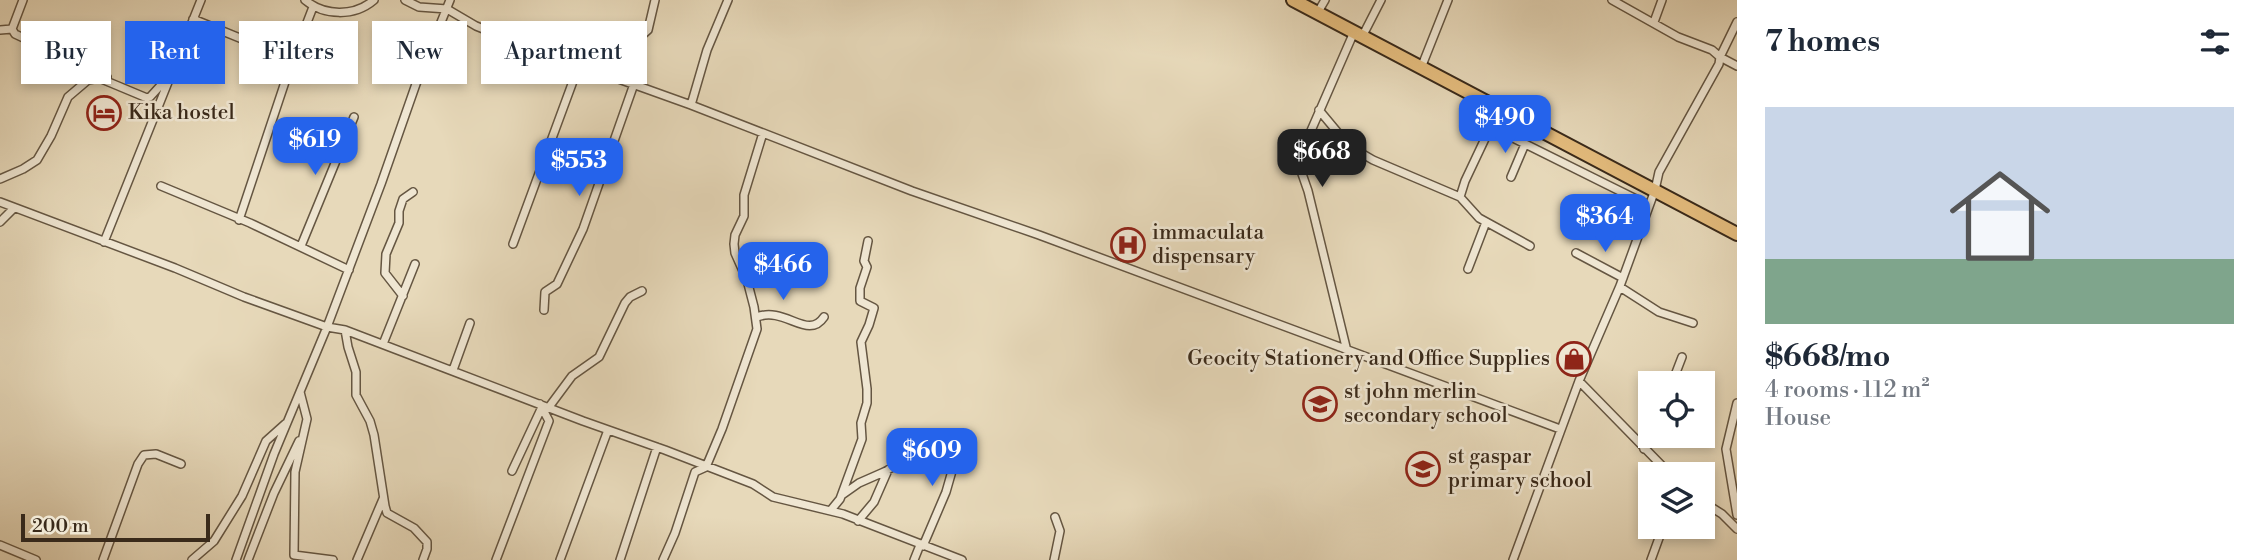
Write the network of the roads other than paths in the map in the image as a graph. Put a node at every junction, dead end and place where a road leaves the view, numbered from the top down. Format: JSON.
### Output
{"nodes":[{"id":1,"x":23,"y":0,"type":"edge"},
{"id":2,"x":201,"y":0,"type":"edge"},
{"id":3,"x":305,"y":0,"type":"edge"},
{"id":4,"x":374,"y":0,"type":"edge"},
{"id":5,"x":405,"y":0,"type":"edge"},
{"id":6,"x":450,"y":0,"type":"edge"},
{"id":7,"x":655,"y":0,"type":"edge"},
{"id":8,"x":728,"y":0,"type":"edge"},
{"id":9,"x":1293,"y":0,"type":"edge"},
{"id":10,"x":1325,"y":0,"type":"edge"},
{"id":11,"x":1381,"y":0,"type":"edge"},
{"id":12,"x":1448,"y":0,"type":"edge"},
{"id":13,"x":1612,"y":0,"type":"edge"},
{"id":14,"x":1662,"y":0,"type":"edge"},
{"id":15,"x":313,"y":7,"type":"junction"},
{"id":16,"x":447,"y":9,"type":"junction"},
{"id":17,"x":1318,"y":12,"type":"junction"},
{"id":18,"x":193,"y":19,"type":"joint"},
{"id":19,"x":308,"y":21,"type":"edge"},
{"id":20,"x":1654,"y":22,"type":"junction"},
{"id":21,"x":1737,"y":23,"type":"edge"},
{"id":22,"x":481,"y":28,"type":"edge"},
{"id":23,"x":12,"y":29,"type":"junction"},
{"id":24,"x":0,"y":30,"type":"edge"},
{"id":25,"x":647,"y":31,"type":"edge"},
{"id":26,"x":1358,"y":35,"type":"junction"},
{"id":27,"x":21,"y":37,"type":"edge"},
{"id":28,"x":239,"y":38,"type":"edge"},
{"id":29,"x":1720,"y":57,"type":"junction"},
{"id":30,"x":1737,"y":66,"type":"edge"},
{"id":31,"x":1421,"y":68,"type":"junction"},
{"id":32,"x":111,"y":82,"type":"edge"},
{"id":33,"x":84,"y":84,"type":"edge"},
{"id":34,"x":162,"y":84,"type":"edge"},
{"id":35,"x":168,"y":84,"type":"edge"},
{"id":36,"x":284,"y":84,"type":"edge"},
{"id":37,"x":572,"y":84,"type":"edge"},
{"id":38,"x":634,"y":84,"type":"joint"},
{"id":39,"x":691,"y":105,"type":"junction"},
{"id":40,"x":1499,"y":109,"type":"junction"},
{"id":41,"x":1319,"y":110,"type":"junction"},
{"id":42,"x":354,"y":117,"type":"dead end"},
{"id":43,"x":1490,"y":127,"type":"junction"},
{"id":44,"x":763,"y":132,"type":"junction"},
{"id":45,"x":1525,"y":144,"type":"junction"},
{"id":46,"x":1511,"y":177,"type":"dead end"},
{"id":47,"x":0,"y":180,"type":"edge"},
{"id":48,"x":161,"y":186,"type":"dead end"},
{"id":49,"x":1655,"y":190,"type":"junction"},
{"id":50,"x":413,"y":192,"type":"dead end"},
{"id":51,"x":1460,"y":197,"type":"junction"},
{"id":52,"x":0,"y":202,"type":"edge"},
{"id":53,"x":1648,"y":205,"type":"junction"},
{"id":54,"x":14,"y":208,"type":"junction"},
{"id":55,"x":239,"y":219,"type":"junction"},
{"id":56,"x":0,"y":222,"type":"edge"},
{"id":57,"x":1486,"y":222,"type":"junction"},
{"id":58,"x":1737,"y":234,"type":"edge"},
{"id":59,"x":868,"y":241,"type":"dead end"},
{"id":60,"x":104,"y":243,"type":"junction"},
{"id":61,"x":513,"y":244,"type":"dead end"},
{"id":62,"x":302,"y":246,"type":"junction"},
{"id":63,"x":1530,"y":246,"type":"dead end"},
{"id":64,"x":1576,"y":253,"type":"dead end"},
{"id":65,"x":415,"y":264,"type":"dead end"},
{"id":66,"x":1468,"y":269,"type":"dead end"},
{"id":67,"x":349,"y":270,"type":"junction"},
{"id":68,"x":1621,"y":282,"type":"junction"},
{"id":69,"x":642,"y":291,"type":"dead end"},
{"id":70,"x":402,"y":296,"type":"junction"},
{"id":71,"x":544,"y":310,"type":"dead end"},
{"id":72,"x":757,"y":317,"type":"junction"},
{"id":73,"x":824,"y":317,"type":"dead end"},
{"id":74,"x":470,"y":323,"type":"dead end"},
{"id":75,"x":1693,"y":323,"type":"dead end"},
{"id":76,"x":327,"y":327,"type":"junction"},
{"id":77,"x":345,"y":330,"type":"junction"},
{"id":78,"x":383,"y":344,"type":"junction"},
{"id":79,"x":1347,"y":351,"type":"junction"},
{"id":80,"x":1682,"y":357,"type":"dead end"},
{"id":81,"x":453,"y":370,"type":"junction"},
{"id":82,"x":1677,"y":371,"type":"edge"},
{"id":83,"x":1578,"y":381,"type":"junction"},
{"id":84,"x":300,"y":391,"type":"junction"},
{"id":85,"x":1737,"y":403,"type":"edge"},
{"id":86,"x":543,"y":407,"type":"junction"},
{"id":87,"x":287,"y":423,"type":"junction"},
{"id":88,"x":305,"y":428,"type":"junction"},
{"id":89,"x":1560,"y":429,"type":"junction"},
{"id":90,"x":608,"y":430,"type":"junction"},
{"id":91,"x":657,"y":447,"type":"junction"},
{"id":92,"x":1644,"y":449,"type":"joint"},
{"id":93,"x":1658,"y":462,"type":"edge"},
{"id":94,"x":180,"y":464,"type":"dead end"},
{"id":95,"x":706,"y":467,"type":"junction"},
{"id":96,"x":888,"y":470,"type":"junction"},
{"id":97,"x":512,"y":471,"type":"dead end"},
{"id":98,"x":841,"y":496,"type":"junction"},
{"id":99,"x":384,"y":498,"type":"junction"},
{"id":100,"x":831,"y":510,"type":"junction"},
{"id":101,"x":1715,"y":510,"type":"edge"},
{"id":102,"x":1737,"y":515,"type":"edge"},
{"id":103,"x":1055,"y":517,"type":"dead end"},
{"id":104,"x":858,"y":520,"type":"junction"},
{"id":105,"x":1737,"y":529,"type":"edge"},
{"id":106,"x":1659,"y":539,"type":"edge"},
{"id":107,"x":0,"y":545,"type":"edge"},
{"id":108,"x":921,"y":545,"type":"junction"},
{"id":109,"x":293,"y":558,"type":"edge"},
{"id":110,"x":36,"y":560,"type":"edge"},
{"id":111,"x":103,"y":560,"type":"edge"},
{"id":112,"x":192,"y":560,"type":"edge"},
{"id":113,"x":236,"y":560,"type":"edge"},
{"id":114,"x":248,"y":560,"type":"edge"},
{"id":115,"x":333,"y":560,"type":"edge"},
{"id":116,"x":357,"y":560,"type":"edge"},
{"id":117,"x":423,"y":560,"type":"edge"},
{"id":118,"x":496,"y":560,"type":"edge"},
{"id":119,"x":560,"y":560,"type":"edge"},
{"id":120,"x":620,"y":560,"type":"edge"},
{"id":121,"x":663,"y":560,"type":"edge"},
{"id":122,"x":914,"y":560,"type":"edge"},
{"id":123,"x":962,"y":560,"type":"edge"},
{"id":124,"x":1054,"y":560,"type":"edge"},
{"id":125,"x":1513,"y":560,"type":"edge"},
{"id":126,"x":1651,"y":560,"type":"edge"}],
"edges":[{"from":1,"to":23,"type":"street"},
{"from":2,"to":18,"type":"street"},
{"from":3,"to":15,"type":"street"},
{"from":4,"to":15,"type":"street"},
{"from":5,"to":16,"type":"street"},
{"from":6,"to":16,"type":"street"},
{"from":7,"to":25,"type":"street"},
{"from":8,"to":39,"type":"street"},
{"from":9,"to":17,"type":"highway"},
{"from":10,"to":17,"type":"street"},
{"from":11,"to":26,"type":"street"},
{"from":12,"to":31,"type":"street"},
{"from":13,"to":20,"type":"street"},
{"from":14,"to":20,"type":"street"},
{"from":15,"to":19,"type":"street"},
{"from":16,"to":22,"type":"street"},
{"from":16,"to":67,"type":"street"},
{"from":17,"to":26,"type":"highway"},
{"from":18,"to":28,"type":"street"},
{"from":20,"to":29,"type":"street"},
{"from":21,"to":29,"type":"street"},
{"from":23,"to":24,"type":"street"},
{"from":23,"to":27,"type":"street"},
{"from":26,"to":31,"type":"highway"},
{"from":26,"to":41,"type":"street"},
{"from":29,"to":30,"type":"street"},
{"from":29,"to":49,"type":"street"},
{"from":31,"to":40,"type":"highway"},
{"from":32,"to":34,"type":"street"},
{"from":33,"to":47,"type":"street"},
{"from":35,"to":60,"type":"street"},
{"from":36,"to":55,"type":"street"},
{"from":37,"to":61,"type":"street"},
{"from":38,"to":39,"type":"street"},
{"from":38,"to":71,"type":"street"},
{"from":39,"to":44,"type":"street"},
{"from":40,"to":43,"type":"street"},
{"from":40,"to":49,"type":"highway"},
{"from":41,"to":51,"type":"street"},
{"from":41,"to":79,"type":"street"},
{"from":42,"to":62,"type":"street"},
{"from":43,"to":45,"type":"street"},
{"from":43,"to":51,"type":"street"},
{"from":44,"to":72,"type":"street"},
{"from":44,"to":79,"type":"street"},
{"from":45,"to":46,"type":"street"},
{"from":45,"to":53,"type":"street"},
{"from":48,"to":55,"type":"street"},
{"from":49,"to":53,"type":"street"},
{"from":49,"to":58,"type":"highway"},
{"from":50,"to":70,"type":"street"},
{"from":51,"to":57,"type":"street"},
{"from":52,"to":54,"type":"street"},
{"from":53,"to":68,"type":"street"},
{"from":54,"to":56,"type":"street"},
{"from":54,"to":60,"type":"street"},
{"from":55,"to":62,"type":"street"},
{"from":57,"to":63,"type":"street"},
{"from":57,"to":66,"type":"street"},
{"from":59,"to":98,"type":"street"},
{"from":60,"to":76,"type":"street"},
{"from":62,"to":67,"type":"street"},
{"from":64,"to":68,"type":"street"},
{"from":65,"to":70,"type":"street"},
{"from":67,"to":76,"type":"street"},
{"from":68,"to":75,"type":"street"},
{"from":68,"to":83,"type":"street"},
{"from":69,"to":86,"type":"street"},
{"from":70,"to":78,"type":"street"},
{"from":72,"to":73,"type":"street"},
{"from":72,"to":95,"type":"street"},
{"from":74,"to":81,"type":"street"},
{"from":76,"to":77,"type":"street"},
{"from":76,"to":84,"type":"street"},
{"from":77,"to":78,"type":"street"},
{"from":77,"to":99,"type":"street"},
{"from":78,"to":81,"type":"street"},
{"from":79,"to":89,"type":"street"},
{"from":80,"to":82,"type":"street"},
{"from":81,"to":86,"type":"street"},
{"from":83,"to":89,"type":"street"},
{"from":83,"to":92,"type":"street"},
{"from":84,"to":87,"type":"street"},
{"from":84,"to":88,"type":"street"},
{"from":85,"to":102,"type":"street"},
{"from":86,"to":90,"type":"street"},
{"from":86,"to":97,"type":"street"},
{"from":86,"to":118,"type":"street"},
{"from":87,"to":112,"type":"street"},
{"from":87,"to":113,"type":"street"},
{"from":88,"to":109,"type":"street"},
{"from":88,"to":114,"type":"street"},
{"from":89,"to":125,"type":"street"},
{"from":90,"to":91,"type":"street"},
{"from":90,"to":119,"type":"street"},
{"from":91,"to":95,"type":"street"},
{"from":91,"to":120,"type":"street"},
{"from":92,"to":93,"type":"street"},
{"from":94,"to":111,"type":"street"},
{"from":95,"to":100,"type":"street"},
{"from":95,"to":121,"type":"street"},
{"from":96,"to":98,"type":"street"},
{"from":96,"to":104,"type":"street"},
{"from":96,"to":108,"type":"street"},
{"from":98,"to":100,"type":"street"},
{"from":99,"to":116,"type":"street"},
{"from":99,"to":117,"type":"street"},
{"from":100,"to":104,"type":"street"},
{"from":101,"to":105,"type":"street"},
{"from":103,"to":124,"type":"street"},
{"from":104,"to":108,"type":"street"},
{"from":106,"to":126,"type":"street"},
{"from":107,"to":110,"type":"street"},
{"from":108,"to":122,"type":"street"},
{"from":108,"to":123,"type":"street"},
{"from":109,"to":115,"type":"street"}]}
